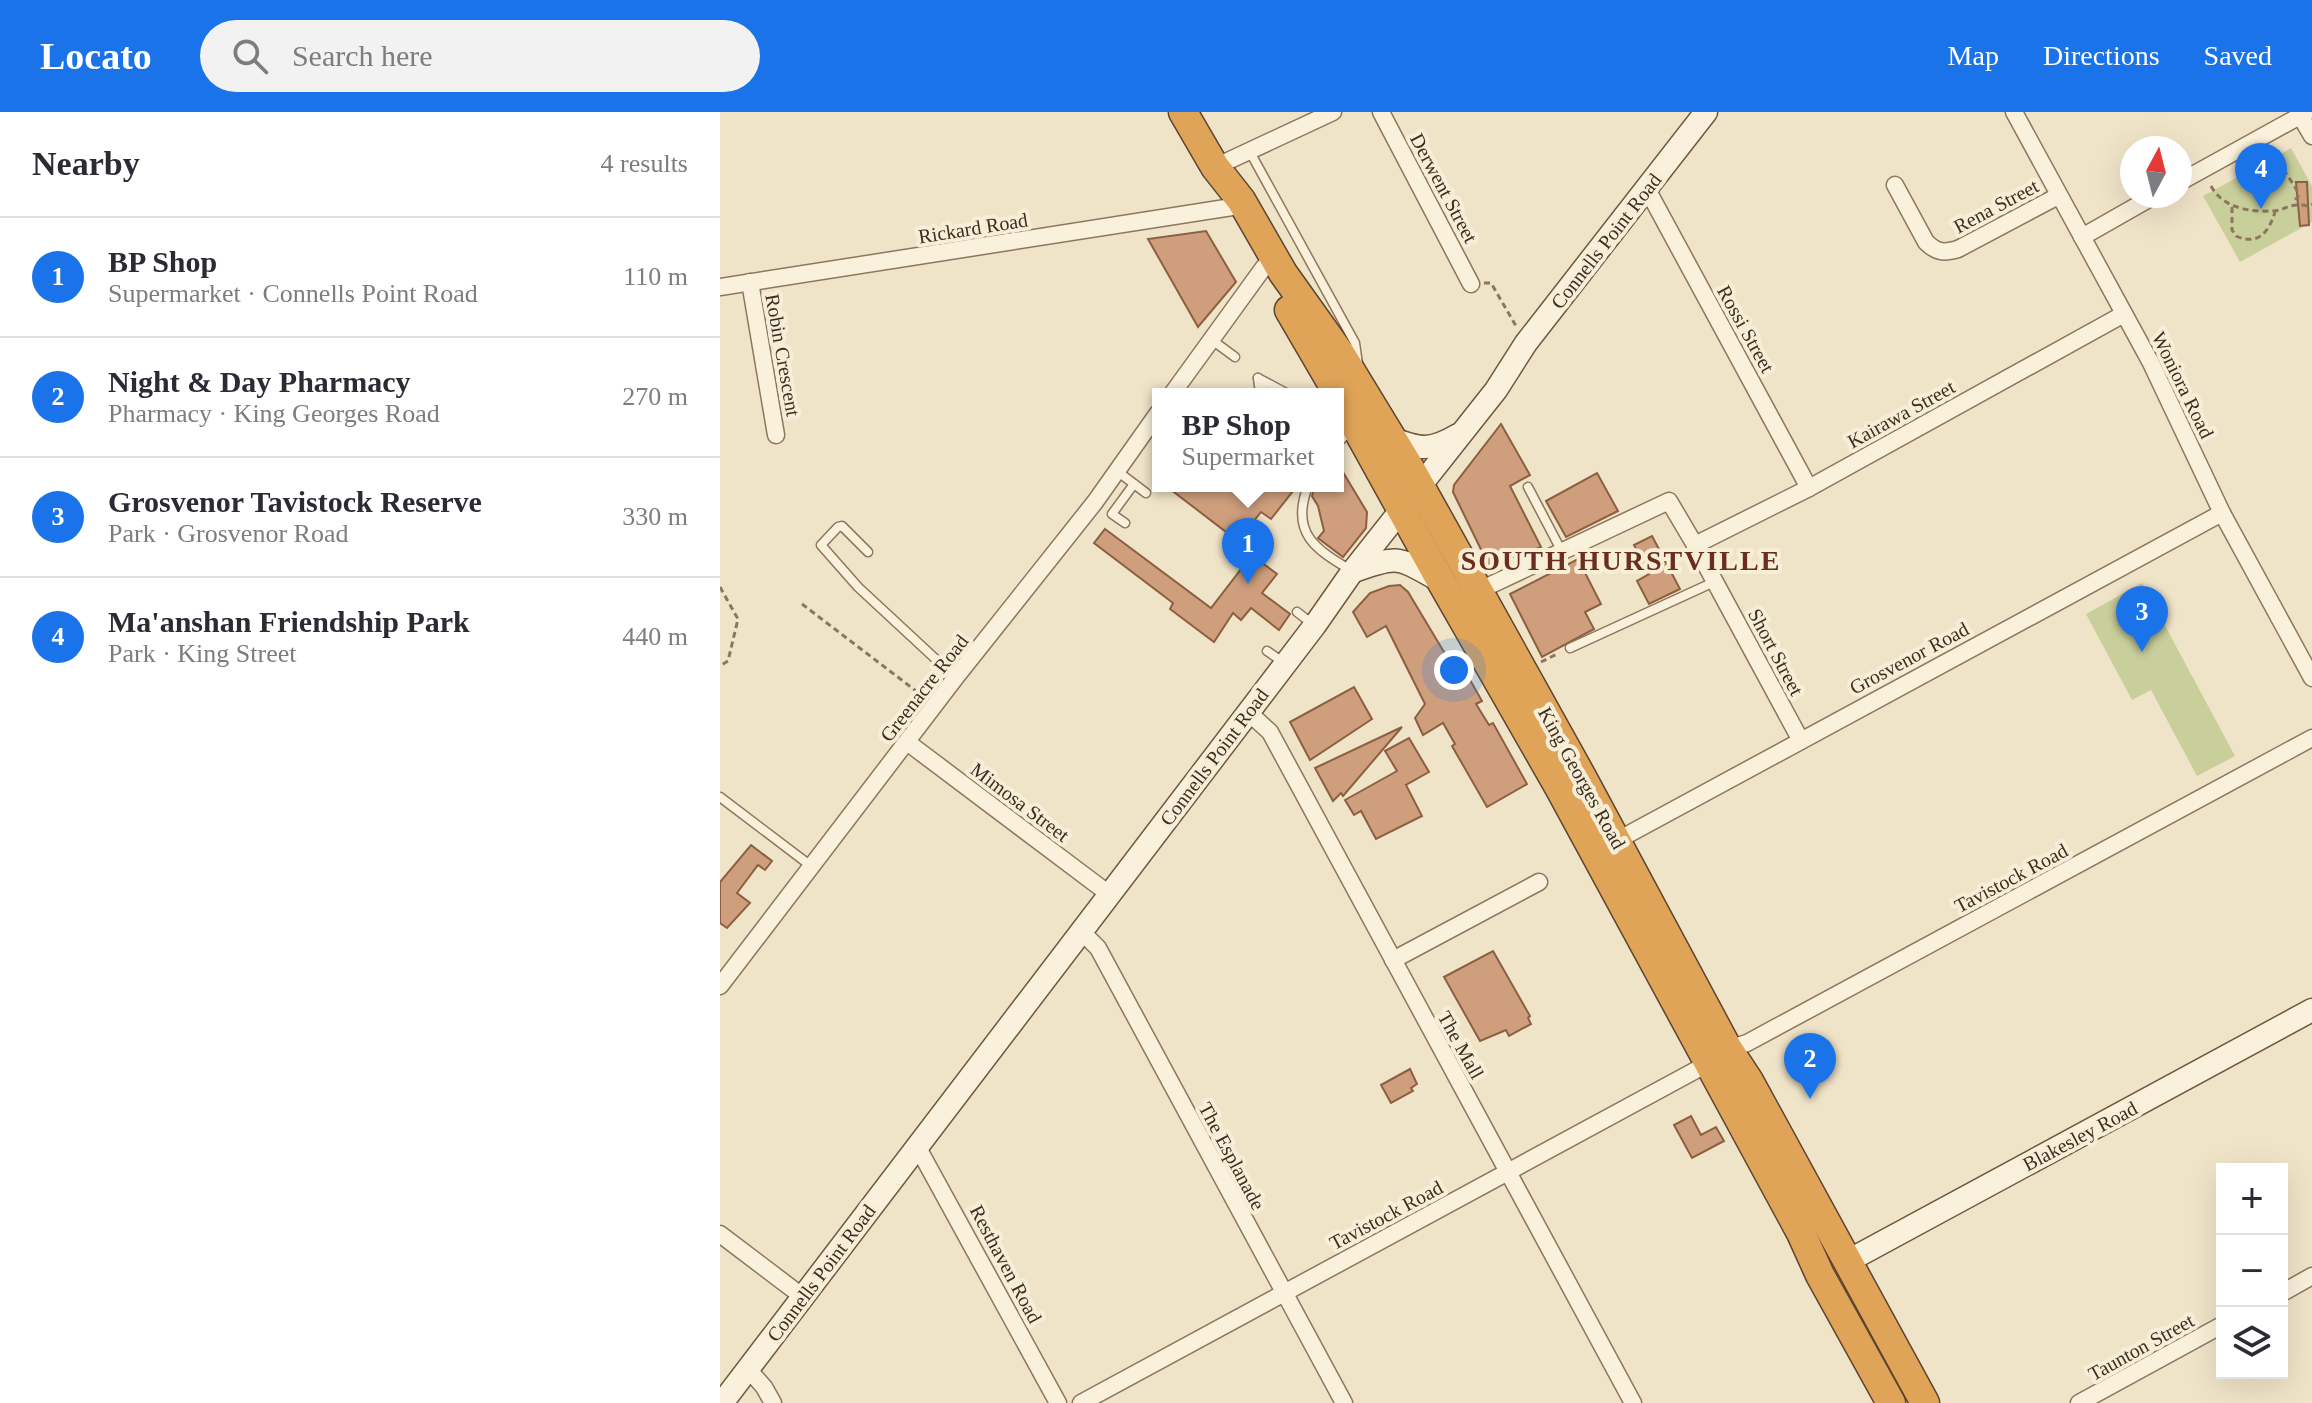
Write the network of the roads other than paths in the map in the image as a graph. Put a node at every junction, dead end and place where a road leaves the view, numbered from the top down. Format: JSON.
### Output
{"nodes":[{"id":1,"x":1183,"y":112,"type":"edge"},
{"id":2,"x":1333,"y":112,"type":"edge"},
{"id":3,"x":1381,"y":112,"type":"edge"},
{"id":4,"x":1706,"y":112,"type":"edge"},
{"id":5,"x":2014,"y":112,"type":"edge"},
{"id":6,"x":2302,"y":113,"type":"edge"},
{"id":7,"x":2312,"y":136,"type":"edge"},
{"id":8,"x":1250,"y":152,"type":"junction"},
{"id":9,"x":1215,"y":167,"type":"junction"},
{"id":10,"x":2192,"y":175,"type":"edge"},
{"id":11,"x":1895,"y":185,"type":"dead end"},
{"id":12,"x":1647,"y":189,"type":"junction"},
{"id":13,"x":2058,"y":196,"type":"junction"},
{"id":14,"x":1232,"y":207,"type":"junction"},
{"id":15,"x":2133,"y":208,"type":"edge"},
{"id":16,"x":2082,"y":237,"type":"junction"},
{"id":17,"x":1264,"y":267,"type":"junction"},
{"id":18,"x":750,"y":282,"type":"junction"},
{"id":19,"x":1471,"y":284,"type":"road end"},
{"id":20,"x":720,"y":287,"type":"edge"},
{"id":21,"x":2124,"y":314,"type":"junction"},
{"id":22,"x":1211,"y":340,"type":"junction"},
{"id":23,"x":1235,"y":357,"type":"dead end"},
{"id":24,"x":1181,"y":388,"type":"edge"},
{"id":25,"x":1262,"y":388,"type":"edge"},
{"id":26,"x":1277,"y":388,"type":"edge"},
{"id":27,"x":1343,"y":388,"type":"edge"},
{"id":28,"x":1346,"y":393,"type":"edge"},
{"id":29,"x":1152,"y":421,"type":"edge"},
{"id":30,"x":1462,"y":433,"type":"junction"},
{"id":31,"x":1347,"y":434,"type":"edge"},
{"id":32,"x":776,"y":435,"type":"dead end"},
{"id":33,"x":1390,"y":438,"type":"junction"},
{"id":34,"x":1117,"y":471,"type":"junction"},
{"id":35,"x":1134,"y":484,"type":"junction"},
{"id":36,"x":1420,"y":487,"type":"junction"},
{"id":37,"x":1528,"y":487,"type":"dead end"},
{"id":38,"x":1809,"y":488,"type":"junction"},
{"id":39,"x":1306,"y":492,"type":"edge"},
{"id":40,"x":1146,"y":493,"type":"dead end"},
{"id":41,"x":1095,"y":502,"type":"junction"},
{"id":42,"x":1402,"y":509,"type":"junction"},
{"id":43,"x":2222,"y":513,"type":"junction"},
{"id":44,"x":1112,"y":514,"type":"junction"},
{"id":45,"x":1125,"y":523,"type":"dead end"},
{"id":46,"x":1695,"y":545,"type":"junction"},
{"id":47,"x":1561,"y":550,"type":"junction"},
{"id":48,"x":868,"y":552,"type":"dead end"},
{"id":49,"x":1352,"y":572,"type":"junction"},
{"id":50,"x":1441,"y":581,"type":"junction"},
{"id":51,"x":1715,"y":581,"type":"junction"},
{"id":52,"x":1478,"y":591,"type":"junction"},
{"id":53,"x":1570,"y":648,"type":"road end"},
{"id":54,"x":956,"y":677,"type":"junction"},
{"id":55,"x":2312,"y":678,"type":"edge"},
{"id":56,"x":1248,"y":712,"type":"junction"},
{"id":57,"x":2312,"y":738,"type":"edge"},
{"id":58,"x":1800,"y":739,"type":"junction"},
{"id":59,"x":907,"y":742,"type":"junction"},
{"id":60,"x":720,"y":797,"type":"edge"},
{"id":61,"x":1616,"y":841,"type":"junction"},
{"id":62,"x":812,"y":867,"type":"junction"},
{"id":63,"x":1539,"y":882,"type":"dead end"},
{"id":64,"x":1109,"y":894,"type":"junction"},
{"id":65,"x":1082,"y":932,"type":"junction"},
{"id":66,"x":1393,"y":960,"type":"junction"},
{"id":67,"x":723,"y":976,"type":"edge"},
{"id":68,"x":2312,"y":1010,"type":"edge"},
{"id":69,"x":1719,"y":1056,"type":"junction"},
{"id":70,"x":917,"y":1146,"type":"junction"},
{"id":71,"x":1508,"y":1173,"type":"junction"},
{"id":72,"x":1801,"y":1233,"type":"junction"},
{"id":73,"x":720,"y":1234,"type":"edge"},
{"id":74,"x":1848,"y":1261,"type":"junction"},
{"id":75,"x":2312,"y":1276,"type":"edge"},
{"id":76,"x":2288,"y":1290,"type":"edge"},
{"id":77,"x":1283,"y":1293,"type":"junction"},
{"id":78,"x":803,"y":1297,"type":"junction"},
{"id":79,"x":2216,"y":1328,"type":"edge"},
{"id":80,"x":1861,"y":1346,"type":"junction"},
{"id":81,"x":748,"y":1369,"type":"junction"},
{"id":82,"x":722,"y":1403,"type":"edge"},
{"id":83,"x":773,"y":1403,"type":"edge"},
{"id":84,"x":1058,"y":1403,"type":"edge"},
{"id":85,"x":1081,"y":1403,"type":"edge"},
{"id":86,"x":1344,"y":1403,"type":"edge"},
{"id":87,"x":1633,"y":1403,"type":"edge"},
{"id":88,"x":1891,"y":1403,"type":"edge"},
{"id":89,"x":1925,"y":1403,"type":"edge"},
{"id":90,"x":2079,"y":1403,"type":"edge"}],
"edges":[{"from":1,"to":9,"type":"highway","name":"King Georges Road"},
{"from":2,"to":8,"type":"street"},
{"from":3,"to":19,"type":"street","name":"Derwent Street"},
{"from":4,"to":12,"type":"street","name":"Connells Point Road"},
{"from":5,"to":13,"type":"street","name":"Woniora Road"},
{"from":6,"to":7,"type":"street"},
{"from":6,"to":10,"type":"street"},
{"from":8,"to":9,"type":"street"},
{"from":8,"to":28,"type":"lane"},
{"from":9,"to":14,"type":"highway","name":"King Georges Road"},
{"from":9,"to":28,"type":"highway","name":"King Georges Road"},
{"from":11,"to":13,"type":"street","name":"Rena Street"},
{"from":12,"to":30,"type":"street","name":"Connells Point Road"},
{"from":12,"to":38,"type":"street","name":"Rossi Street"},
{"from":13,"to":16,"type":"street","name":"Woniora Road"},
{"from":14,"to":17,"type":"highway","name":"King Georges Road"},
{"from":14,"to":18,"type":"street","name":"Rickard Road"},
{"from":15,"to":16,"type":"street"},
{"from":16,"to":21,"type":"street","name":"Woniora Road"},
{"from":17,"to":22,"type":"street"},
{"from":17,"to":27,"type":"highway","name":"King Georges Road"},
{"from":18,"to":20,"type":"street","name":"Rickard Road"},
{"from":18,"to":32,"type":"street","name":"Robin Crescent"},
{"from":21,"to":38,"type":"street","name":"Kairawa Street"},
{"from":21,"to":43,"type":"street","name":"Woniora Road"},
{"from":22,"to":23,"type":"lane"},
{"from":22,"to":24,"type":"street"},
{"from":25,"to":26,"type":"lane"},
{"from":28,"to":31,"type":"highway","name":"King Georges Road"},
{"from":28,"to":33,"type":"highway","name":"King Georges Road"},
{"from":29,"to":34,"type":"street","name":"Greenacre Road"},
{"from":30,"to":33,"type":"street"},
{"from":30,"to":36,"type":"street","name":"Connells Point Road"},
{"from":31,"to":42,"type":"highway","name":"King Georges Road"},
{"from":33,"to":36,"type":"highway","name":"King Georges Road"},
{"from":34,"to":35,"type":"lane"},
{"from":34,"to":41,"type":"street","name":"Greenacre Road"},
{"from":35,"to":40,"type":"lane"},
{"from":35,"to":44,"type":"lane"},
{"from":36,"to":42,"type":"street","name":"Connells Point Road"},
{"from":36,"to":52,"type":"highway","name":"King Georges Road"},
{"from":37,"to":47,"type":"lane"},
{"from":38,"to":46,"type":"street","name":"Kairawa Street"},
{"from":39,"to":49,"type":"lane"},
{"from":41,"to":44,"type":"lane"},
{"from":41,"to":54,"type":"street","name":"Greenacre Road"},
{"from":42,"to":49,"type":"street","name":"Connells Point Road"},
{"from":42,"to":50,"type":"highway","name":"King Georges Road"},
{"from":43,"to":55,"type":"street","name":"Woniora Road"},
{"from":43,"to":58,"type":"street","name":"Grosvenor Road"},
{"from":44,"to":45,"type":"lane"},
{"from":46,"to":47,"type":"street","name":"Short Street"},
{"from":46,"to":51,"type":"street","name":"Short Street"},
{"from":47,"to":52,"type":"street"},
{"from":48,"to":54,"type":"lane"},
{"from":49,"to":50,"type":"street"},
{"from":49,"to":56,"type":"street","name":"Connells Point Road"},
{"from":50,"to":69,"type":"highway","name":"King Georges Road"},
{"from":51,"to":53,"type":"lane"},
{"from":51,"to":58,"type":"street","name":"Short Street"},
{"from":52,"to":61,"type":"highway","name":"King Georges Road"},
{"from":54,"to":59,"type":"street","name":"Greenacre Road"},
{"from":56,"to":64,"type":"street","name":"Connells Point Road"},
{"from":56,"to":66,"type":"street","name":"The Mall"},
{"from":57,"to":69,"type":"street","name":"Tavistock Road"},
{"from":58,"to":61,"type":"street","name":"Grosvenor Road"},
{"from":59,"to":62,"type":"street","name":"Greenacre Road"},
{"from":59,"to":64,"type":"street","name":"Mimosa Street"},
{"from":60,"to":62,"type":"lane"},
{"from":61,"to":69,"type":"highway","name":"King Georges Road"},
{"from":62,"to":67,"type":"street","name":"Greenacre Road"},
{"from":63,"to":66,"type":"street"},
{"from":64,"to":65,"type":"street","name":"Connells Point Road"},
{"from":65,"to":70,"type":"street","name":"Connells Point Road"},
{"from":65,"to":77,"type":"street","name":"The Esplanade"},
{"from":66,"to":71,"type":"street","name":"The Mall"},
{"from":68,"to":74,"type":"street","name":"Blakesley Road"},
{"from":69,"to":71,"type":"street","name":"Tavistock Road"},
{"from":69,"to":72,"type":"highway","name":"King Georges Road"},
{"from":69,"to":74,"type":"highway","name":"King Georges Road"},
{"from":70,"to":78,"type":"street","name":"Connells Point Road"},
{"from":70,"to":84,"type":"street","name":"Resthaven Road"},
{"from":71,"to":77,"type":"street","name":"Tavistock Road"},
{"from":71,"to":87,"type":"street","name":"The Mall"},
{"from":72,"to":74,"type":"highway"},
{"from":72,"to":80,"type":"highway","name":"King Georges Road"},
{"from":73,"to":78,"type":"street"},
{"from":74,"to":80,"type":"highway"},
{"from":74,"to":89,"type":"highway","name":"King Georges Road"},
{"from":75,"to":76,"type":"street"},
{"from":77,"to":85,"type":"street","name":"Tavistock Road"},
{"from":77,"to":86,"type":"street","name":"The Esplanade"},
{"from":78,"to":81,"type":"street","name":"Connells Point Road"},
{"from":79,"to":90,"type":"street","name":"Taunton Street"},
{"from":80,"to":88,"type":"highway","name":"King Georges Road"},
{"from":81,"to":82,"type":"street","name":"Connells Point Road"},
{"from":81,"to":83,"type":"street"}]}
